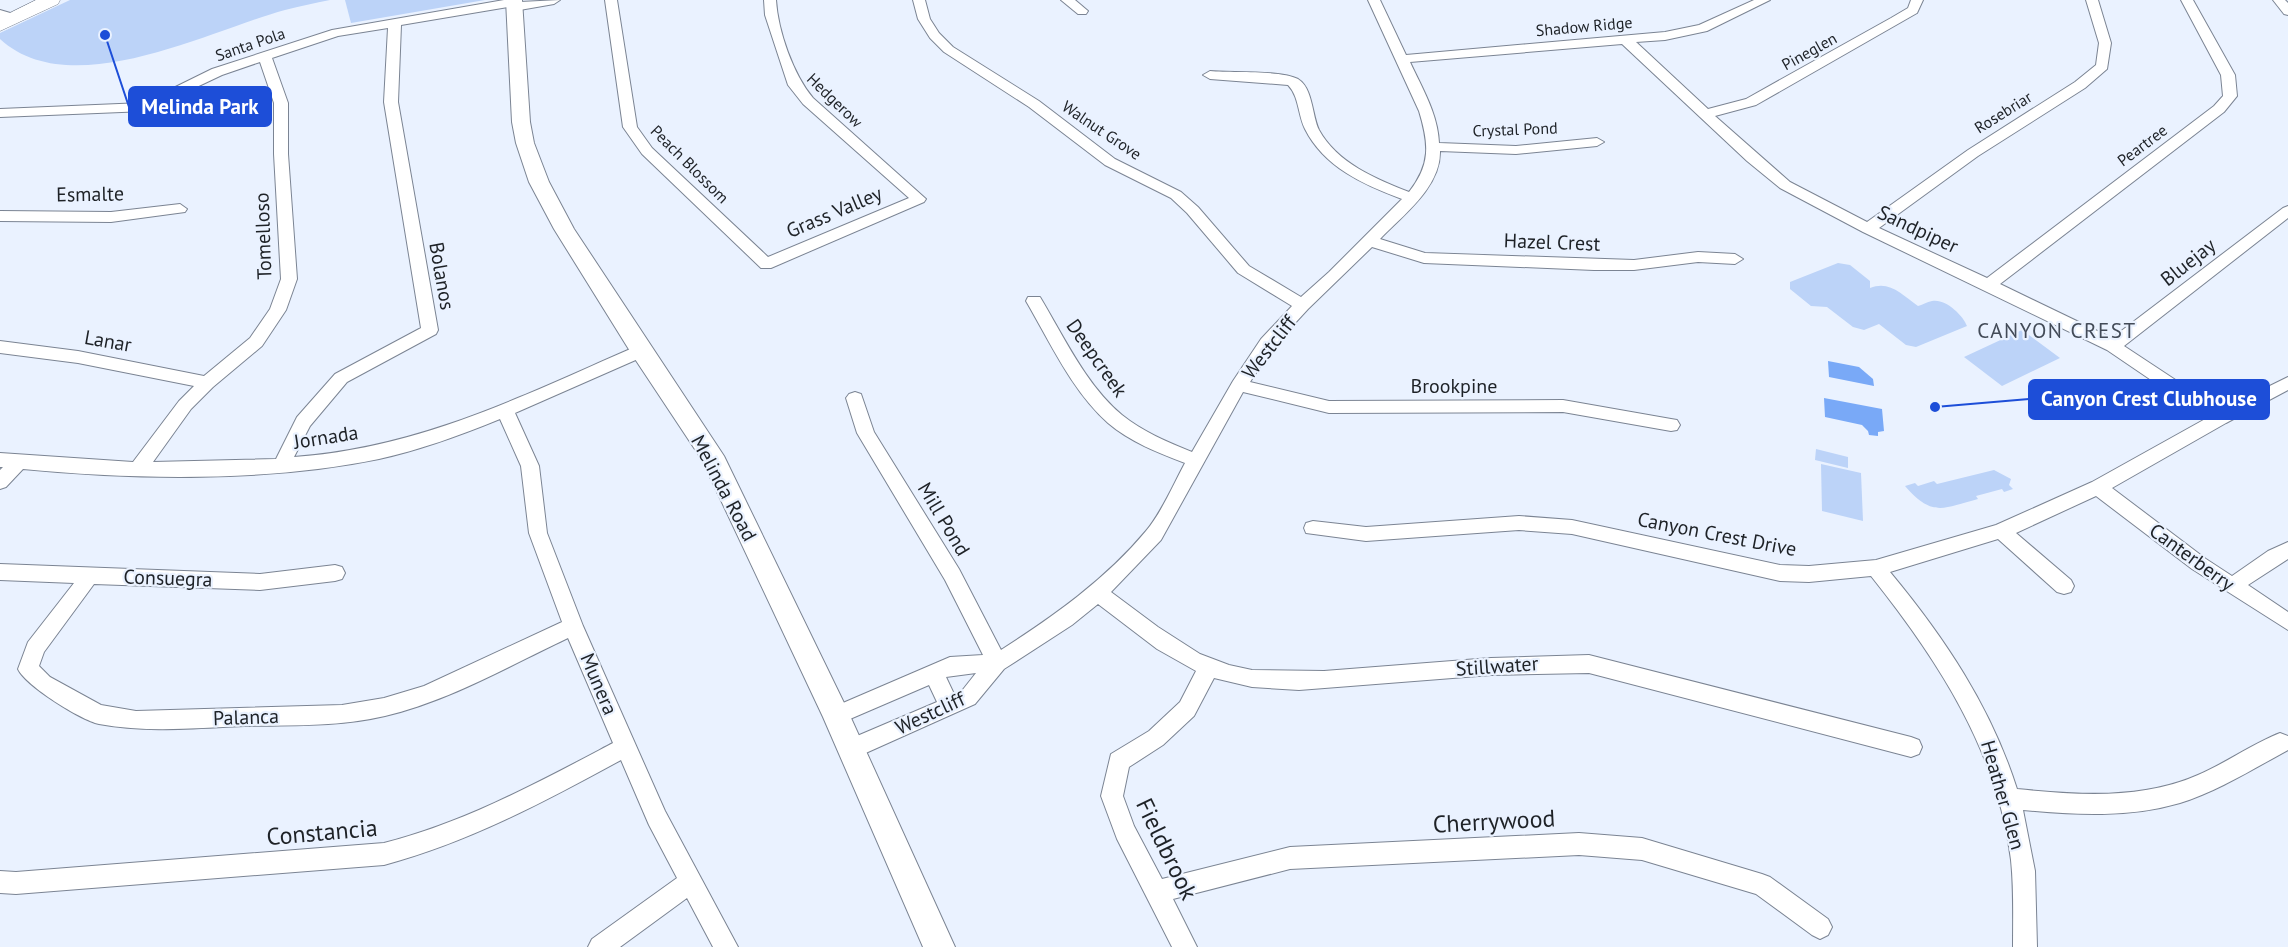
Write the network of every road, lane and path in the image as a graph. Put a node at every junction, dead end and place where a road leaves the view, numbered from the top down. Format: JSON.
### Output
{"nodes":[{"id":1,"x":21,"y":0,"type":"edge"},
{"id":2,"x":51,"y":0,"type":"edge"},
{"id":3,"x":554,"y":0,"type":"edge"},
{"id":4,"x":611,"y":0,"type":"edge"},
{"id":5,"x":770,"y":0,"type":"edge"},
{"id":6,"x":919,"y":0,"type":"edge"},
{"id":7,"x":1067,"y":0,"type":"edge"},
{"id":8,"x":1374,"y":0,"type":"edge"},
{"id":9,"x":1764,"y":0,"type":"edge"},
{"id":10,"x":1917,"y":0,"type":"edge"},
{"id":11,"x":2092,"y":0,"type":"edge"},
{"id":12,"x":2187,"y":0,"type":"edge"},
{"id":13,"x":2279,"y":0,"type":"edge"},
{"id":14,"x":514,"y":3,"type":"edge"},
{"id":15,"x":1082,"y":11,"type":"dead end"},
{"id":16,"x":2288,"y":11,"type":"edge"},
{"id":17,"x":3,"y":17,"type":"edge"},
{"id":18,"x":395,"y":22,"type":"junction"},
{"id":19,"x":1625,"y":39,"type":"junction"},
{"id":20,"x":264,"y":55,"type":"junction"},
{"id":21,"x":1401,"y":59,"type":"junction"},
{"id":22,"x":1210,"y":75,"type":"dead end"},
{"id":23,"x":0,"y":113,"type":"edge"},
{"id":24,"x":1707,"y":114,"type":"junction"},
{"id":25,"x":1597,"y":142,"type":"dead end"},
{"id":26,"x":1434,"y":147,"type":"junction"},
{"id":27,"x":1412,"y":198,"type":"junction"},
{"id":28,"x":919,"y":199,"type":"joint"},
{"id":29,"x":180,"y":209,"type":"dead end"},
{"id":30,"x":2288,"y":211,"type":"edge"},
{"id":31,"x":0,"y":216,"type":"edge"},
{"id":32,"x":1868,"y":229,"type":"junction"},
{"id":33,"x":1370,"y":241,"type":"junction"},
{"id":34,"x":1735,"y":259,"type":"dead end"},
{"id":35,"x":766,"y":264,"type":"joint"},
{"id":36,"x":1989,"y":285,"type":"junction"},
{"id":37,"x":1034,"y":301,"type":"dead end"},
{"id":38,"x":1302,"y":305,"type":"junction"},
{"id":39,"x":2113,"y":346,"type":"junction"},
{"id":40,"x":0,"y":347,"type":"edge"},
{"id":41,"x":641,"y":351,"type":"junction"},
{"id":42,"x":207,"y":383,"type":"junction"},
{"id":43,"x":2288,"y":383,"type":"edge"},
{"id":44,"x":1239,"y":385,"type":"junction"},
{"id":45,"x":855,"y":398,"type":"dead end"},
{"id":46,"x":505,"y":410,"type":"junction"},
{"id":47,"x":2220,"y":418,"type":"junction"},
{"id":48,"x":1671,"y":425,"type":"dead end"},
{"id":49,"x":0,"y":459,"type":"edge"},
{"id":50,"x":1197,"y":461,"type":"junction"},
{"id":51,"x":19,"y":462,"type":"junction"},
{"id":52,"x":280,"y":466,"type":"junction"},
{"id":53,"x":137,"y":470,"type":"junction"},
{"id":54,"x":0,"y":482,"type":"edge"},
{"id":55,"x":2098,"y":487,"type":"junction"},
{"id":56,"x":1313,"y":528,"type":"dead end"},
{"id":57,"x":2001,"y":531,"type":"junction"},
{"id":58,"x":2288,"y":550,"type":"edge"},
{"id":59,"x":1876,"y":568,"type":"junction"},
{"id":60,"x":0,"y":572,"type":"edge"},
{"id":61,"x":335,"y":573,"type":"dead end"},
{"id":62,"x":89,"y":576,"type":"junction"},
{"id":63,"x":2064,"y":586,"type":"dead end"},
{"id":64,"x":2232,"y":586,"type":"junction"},
{"id":65,"x":1098,"y":593,"type":"junction"},
{"id":66,"x":2288,"y":622,"type":"edge"},
{"id":67,"x":573,"y":626,"type":"junction"},
{"id":68,"x":997,"y":663,"type":"junction"},
{"id":69,"x":1209,"y":667,"type":"junction"},
{"id":70,"x":934,"y":674,"type":"junction"},
{"id":71,"x":949,"y":706,"type":"junction"},
{"id":72,"x":836,"y":716,"type":"junction"},
{"id":73,"x":2280,"y":743,"type":"dead end"},
{"id":74,"x":626,"y":747,"type":"junction"},
{"id":75,"x":1911,"y":747,"type":"dead end"},
{"id":76,"x":851,"y":749,"type":"junction"},
{"id":77,"x":2008,"y":798,"type":"junction"},
{"id":78,"x":692,"y":881,"type":"junction"},
{"id":79,"x":0,"y":882,"type":"edge"},
{"id":80,"x":1156,"y":892,"type":"junction"},
{"id":81,"x":1820,"y":927,"type":"dead end"},
{"id":82,"x":600,"y":947,"type":"edge"},
{"id":83,"x":726,"y":947,"type":"edge"},
{"id":84,"x":939,"y":947,"type":"edge"},
{"id":85,"x":1185,"y":947,"type":"edge"},
{"id":86,"x":2025,"y":947,"type":"edge"}],
"edges":[{"from":1,"to":17,"type":"main road"},
{"from":2,"to":17,"type":"main road"},
{"from":3,"to":14,"type":"street","name":"Santa Pola"},
{"from":4,"to":35,"type":"street","name":"Peach Blossom"},
{"from":5,"to":28,"type":"street","name":"Hedgerow"},
{"from":6,"to":38,"type":"street","name":"Walnut Grove"},
{"from":7,"to":15,"type":"street"},
{"from":8,"to":21,"type":"street","name":"Westcliff"},
{"from":9,"to":19,"type":"street","name":"Shadow Ridge"},
{"from":10,"to":24,"type":"street","name":"Pineglen"},
{"from":11,"to":32,"type":"street","name":"Rosebriar"},
{"from":12,"to":36,"type":"street","name":"Peartree"},
{"from":13,"to":16,"type":"street"},
{"from":14,"to":18,"type":"street","name":"Santa Pola"},
{"from":14,"to":41,"type":"main road","name":"Melinda Road"},
{"from":18,"to":20,"type":"street","name":"Santa Pola"},
{"from":18,"to":52,"type":"street","name":"Bolanos"},
{"from":19,"to":21,"type":"street","name":"Shadow Ridge"},
{"from":19,"to":24,"type":"street","name":"Sandpiper"},
{"from":20,"to":23,"type":"street","name":"Santa Pola"},
{"from":20,"to":42,"type":"street","name":"Tomelloso"},
{"from":21,"to":26,"type":"street","name":"Westcliff"},
{"from":22,"to":27,"type":"street"},
{"from":24,"to":32,"type":"street","name":"Sandpiper"},
{"from":25,"to":26,"type":"street","name":"Crystal Pond"},
{"from":26,"to":27,"type":"street","name":"Westcliff"},
{"from":27,"to":33,"type":"street","name":"Westcliff"},
{"from":28,"to":35,"type":"street","name":"Grass Valley"},
{"from":29,"to":31,"type":"street","name":"Esmalte"},
{"from":30,"to":39,"type":"street","name":"Bluejay"},
{"from":32,"to":36,"type":"street","name":"Sandpiper"},
{"from":33,"to":34,"type":"street","name":"Hazel Crest"},
{"from":33,"to":38,"type":"street","name":"Westcliff"},
{"from":36,"to":39,"type":"street","name":"Sandpiper"},
{"from":37,"to":50,"type":"street","name":"Deepcreek"},
{"from":38,"to":44,"type":"street","name":"Westcliff"},
{"from":39,"to":47,"type":"street","name":"Sandpiper"},
{"from":40,"to":42,"type":"street","name":"Lanar"},
{"from":41,"to":46,"type":"street","name":"Jornada"},
{"from":41,"to":72,"type":"main road","name":"Melinda Road"},
{"from":42,"to":53,"type":"street","name":"Tomelloso"},
{"from":43,"to":47,"type":"street","name":"Canyon Crest Drive"},
{"from":44,"to":48,"type":"street","name":"Brookpine"},
{"from":44,"to":50,"type":"street","name":"Westcliff"},
{"from":45,"to":68,"type":"street","name":"Mill Pond"},
{"from":46,"to":52,"type":"street","name":"Jornada"},
{"from":46,"to":67,"type":"street","name":"Munera"},
{"from":47,"to":55,"type":"street","name":"Canyon Crest Drive"},
{"from":49,"to":51,"type":"street","name":"Jornada"},
{"from":50,"to":65,"type":"street","name":"Westcliff"},
{"from":51,"to":53,"type":"street","name":"Jornada"},
{"from":51,"to":54,"type":"street"},
{"from":52,"to":53,"type":"street","name":"Jornada"},
{"from":55,"to":57,"type":"street","name":"Canyon Crest Drive"},
{"from":55,"to":64,"type":"street","name":"Canterberry"},
{"from":56,"to":59,"type":"street","name":"Canyon Crest Drive"},
{"from":57,"to":59,"type":"street","name":"Canyon Crest Drive"},
{"from":57,"to":63,"type":"street"},
{"from":58,"to":64,"type":"street"},
{"from":59,"to":77,"type":"street","name":"Heather Glen"},
{"from":60,"to":62,"type":"street","name":"Consuegra"},
{"from":61,"to":62,"type":"street","name":"Consuegra"},
{"from":62,"to":67,"type":"street","name":"Palanca"},
{"from":64,"to":66,"type":"street","name":"Canterberry"},
{"from":65,"to":68,"type":"street","name":"Westcliff"},
{"from":65,"to":69,"type":"street","name":"Stillwater"},
{"from":67,"to":74,"type":"street","name":"Munera"},
{"from":68,"to":70,"type":"street","name":"Westcliff"},
{"from":68,"to":71,"type":"street","name":"Westcliff"},
{"from":69,"to":75,"type":"street","name":"Stillwater"},
{"from":69,"to":80,"type":"street","name":"Fieldbrook"},
{"from":70,"to":71,"type":"street"},
{"from":70,"to":72,"type":"street","name":"Westcliff"},
{"from":71,"to":76,"type":"street","name":"Westcliff"},
{"from":72,"to":76,"type":"main road","name":"Melinda Road"},
{"from":73,"to":77,"type":"street"},
{"from":74,"to":78,"type":"street","name":"Munera"},
{"from":74,"to":79,"type":"street","name":"Constancia"},
{"from":76,"to":84,"type":"main road","name":"Melinda Road"},
{"from":77,"to":86,"type":"street","name":"Heather Glen"},
{"from":78,"to":82,"type":"street"},
{"from":78,"to":83,"type":"street","name":"Munera"},
{"from":80,"to":81,"type":"street","name":"Cherrywood"},
{"from":80,"to":85,"type":"street","name":"Fieldbrook"}]}
